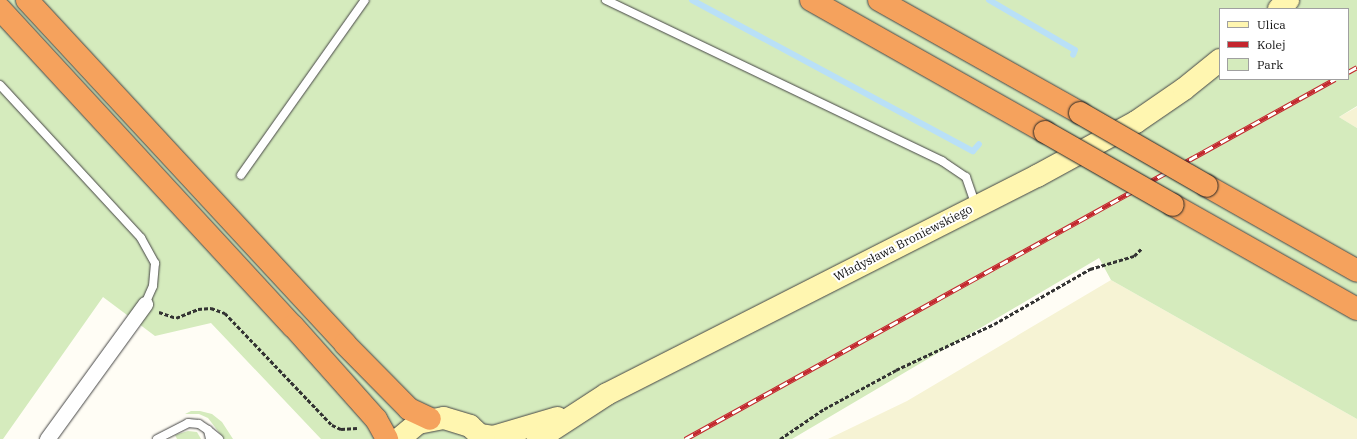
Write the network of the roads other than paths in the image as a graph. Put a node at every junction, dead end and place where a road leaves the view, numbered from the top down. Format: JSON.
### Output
{"nodes":[{"id":1,"x":27,"y":0,"type":"edge"},
{"id":2,"x":365,"y":0,"type":"edge"},
{"id":3,"x":606,"y":0,"type":"edge"},
{"id":4,"x":811,"y":0,"type":"edge"},
{"id":5,"x":880,"y":0,"type":"edge"},
{"id":6,"x":1288,"y":0,"type":"edge"},
{"id":7,"x":1280,"y":8,"type":"edge"},
{"id":8,"x":0,"y":9,"type":"edge"},
{"id":9,"x":1219,"y":61,"type":"edge"},
{"id":10,"x":0,"y":85,"type":"edge"},
{"id":11,"x":241,"y":175,"type":"dead end"},
{"id":12,"x":976,"y":206,"type":"junction"},
{"id":13,"x":1357,"y":271,"type":"edge"},
{"id":14,"x":145,"y":304,"type":"joint"},
{"id":15,"x":1357,"y":309,"type":"edge"},
{"id":16,"x":577,"y":411,"type":"junction"},
{"id":17,"x":430,"y":419,"type":"junction"},
{"id":18,"x":208,"y":430,"type":"junction"},
{"id":19,"x":483,"y":437,"type":"edge"},
{"id":20,"x":47,"y":439,"type":"edge"},
{"id":21,"x":157,"y":439,"type":"edge"},
{"id":22,"x":210,"y":439,"type":"edge"},
{"id":23,"x":219,"y":439,"type":"edge"},
{"id":24,"x":387,"y":439,"type":"edge"},
{"id":25,"x":399,"y":439,"type":"edge"},
{"id":26,"x":538,"y":439,"type":"edge"}],
"edges":[{"from":1,"to":17,"type":"highway"},
{"from":2,"to":11,"type":"lane"},
{"from":3,"to":12,"type":"lane"},
{"from":4,"to":15,"type":"highway","bridge":true},
{"from":5,"to":13,"type":"highway","bridge":true},
{"from":6,"to":7,"type":"main road"},
{"from":8,"to":24,"type":"highway"},
{"from":9,"to":12,"type":"main road","name":"Władysława Broniewskiego"},
{"from":10,"to":14,"type":"lane"},
{"from":12,"to":16,"type":"main road","name":"Władysława Broniewskiego"},
{"from":14,"to":20,"type":"street"},
{"from":16,"to":19,"type":"main road","name":"Władysława Broniewskiego"},
{"from":16,"to":26,"type":"main road","name":"Władysława Broniewskiego"},
{"from":17,"to":19,"type":"main road","name":"Władysława Broniewskiego"},
{"from":17,"to":25,"type":"main road","name":"Władysława Broniewskiego"},
{"from":18,"to":21,"type":"lane"},
{"from":18,"to":22,"type":"lane"},
{"from":18,"to":23,"type":"lane"}]}
